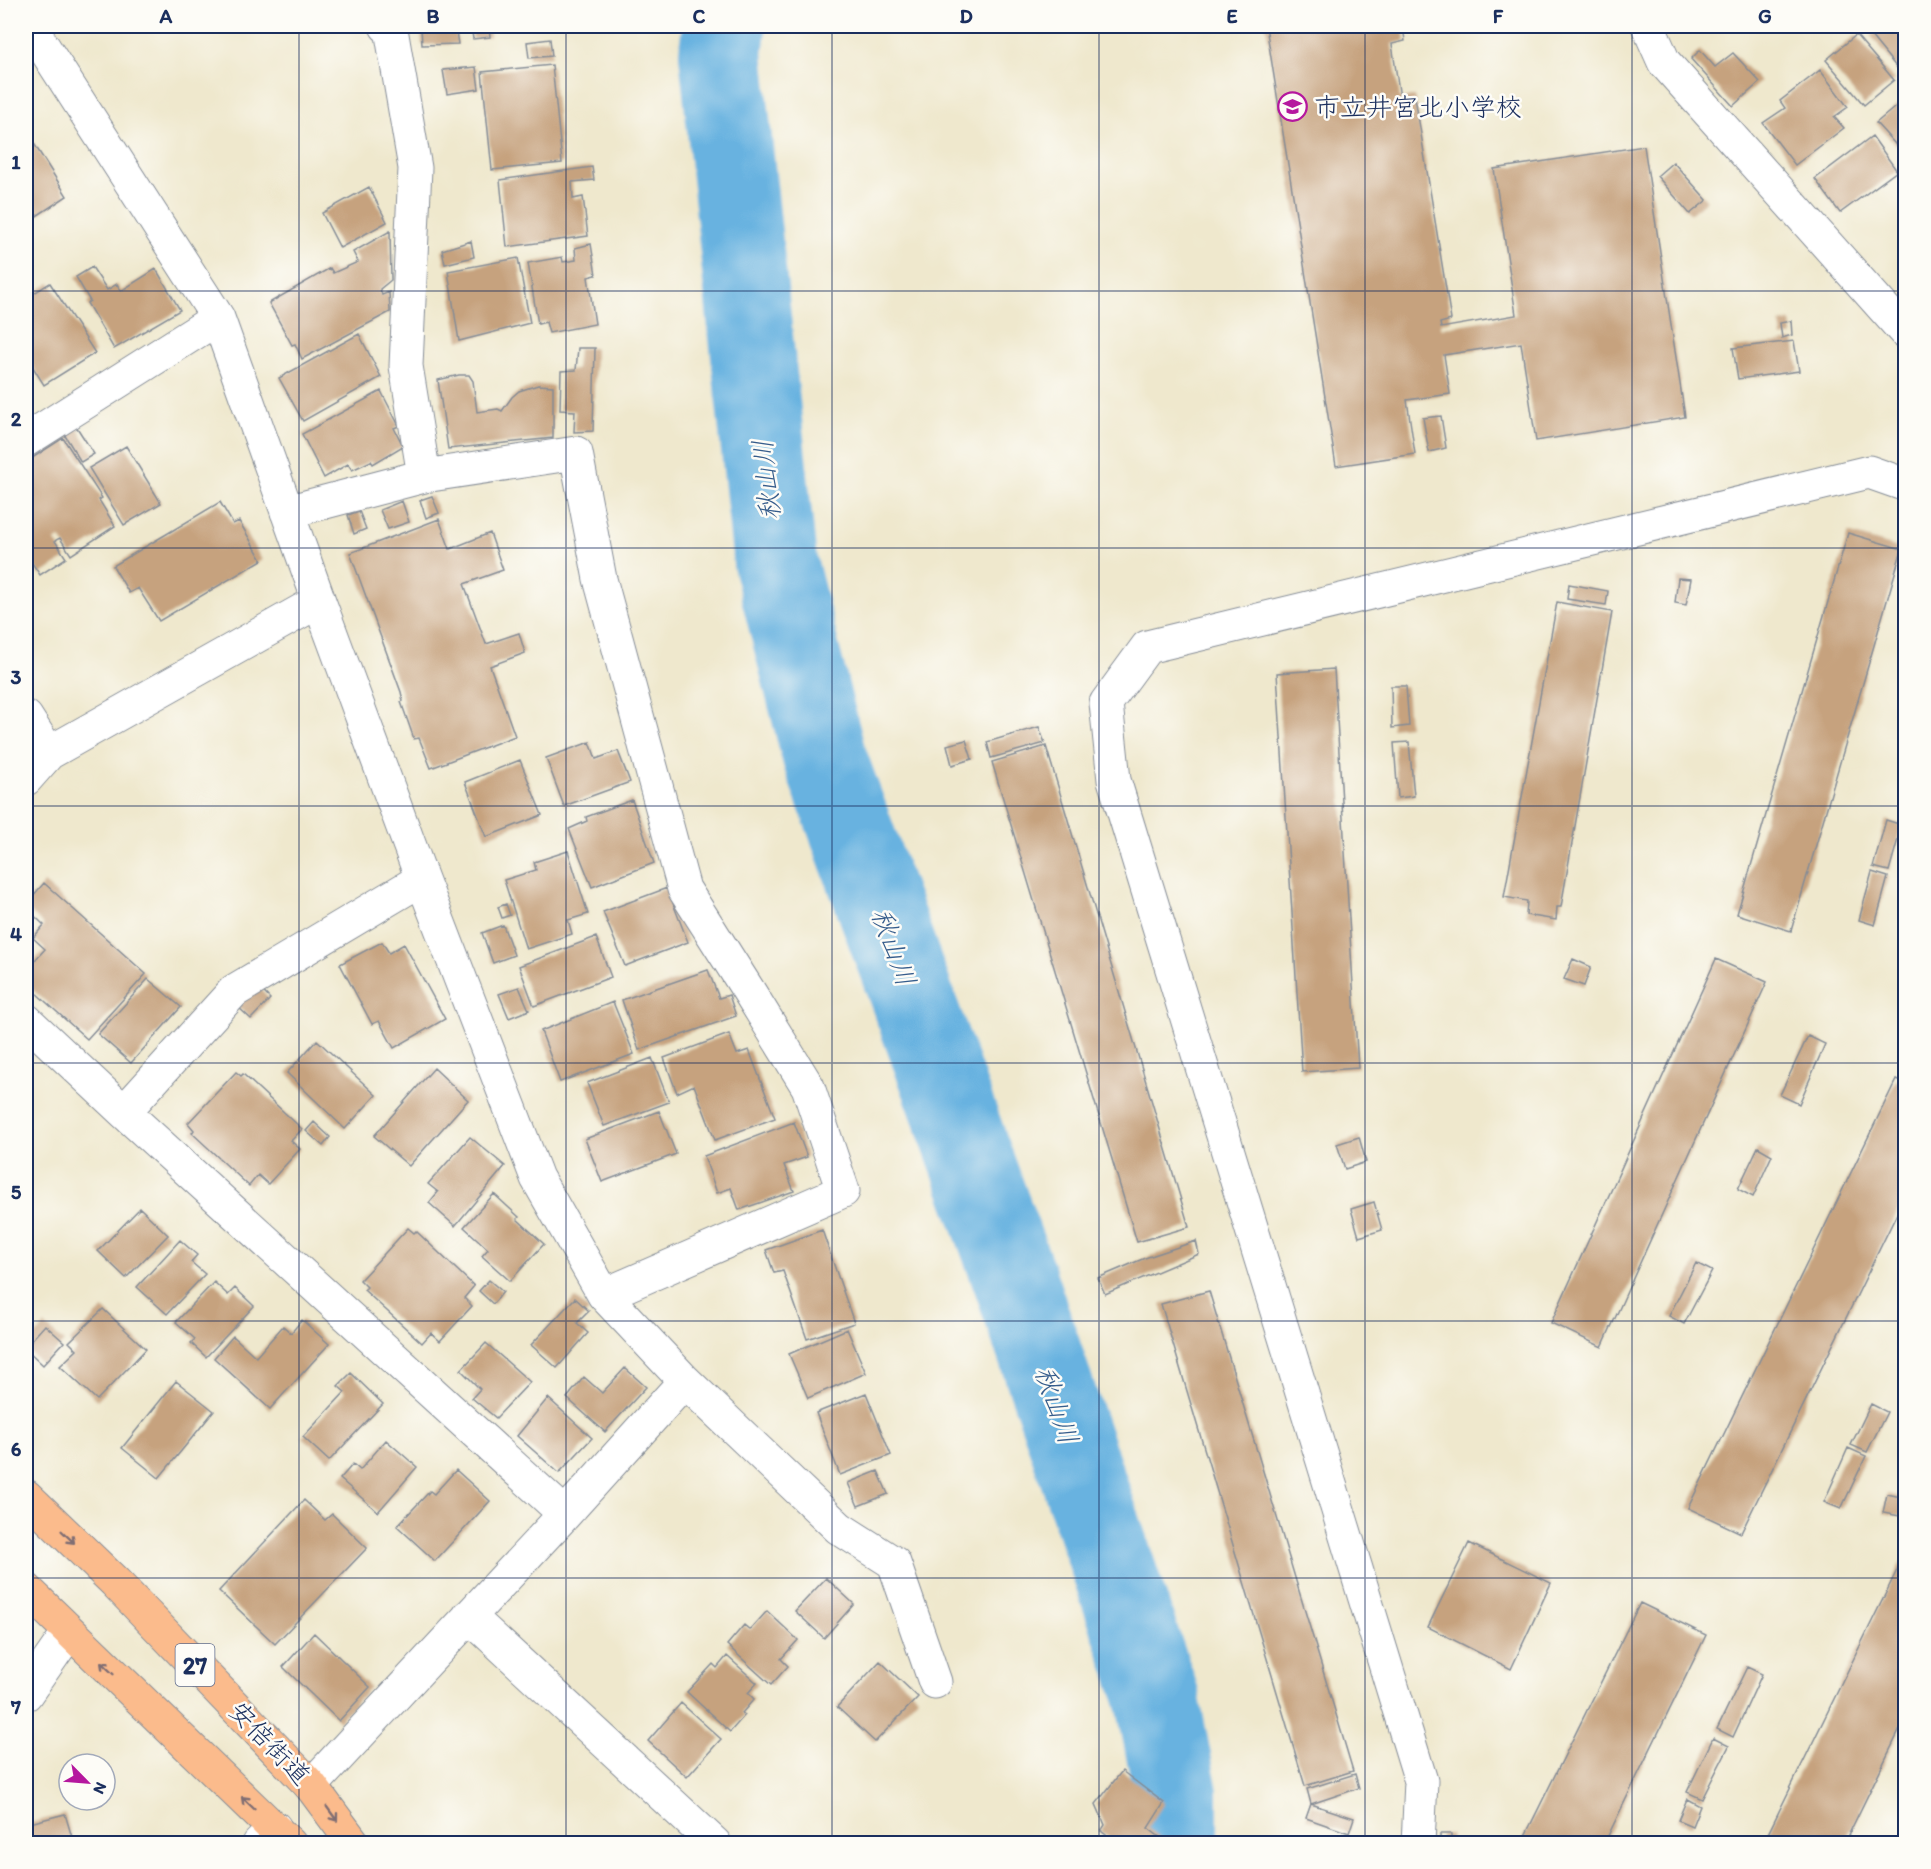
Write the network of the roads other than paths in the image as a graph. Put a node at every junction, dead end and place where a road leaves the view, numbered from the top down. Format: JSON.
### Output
{"nodes":[{"id":1,"x":30,"y":26,"type":"edge"},
{"id":2,"x":386,"y":26,"type":"edge"},
{"id":3,"x":1648,"y":26,"type":"edge"},
{"id":4,"x":218,"y":318,"type":"junction"},
{"id":5,"x":1905,"y":333,"type":"edge"},
{"id":6,"x":26,"y":440,"type":"edge"},
{"id":7,"x":424,"y":476,"type":"junction"},
{"id":8,"x":1905,"y":485,"type":"edge"},
{"id":9,"x":286,"y":512,"type":"junction"},
{"id":10,"x":319,"y":601,"type":"junction"},
{"id":11,"x":26,"y":717,"type":"edge"},
{"id":12,"x":49,"y":753,"type":"junction"},
{"id":13,"x":26,"y":779,"type":"edge"},
{"id":14,"x":422,"y":879,"type":"junction"},
{"id":15,"x":26,"y":1020,"type":"edge"},
{"id":16,"x":124,"y":1112,"type":"junction"},
{"id":17,"x":604,"y":1295,"type":"junction"},
{"id":18,"x":685,"y":1381,"type":"junction"},
{"id":19,"x":26,"y":1496,"type":"edge"},
{"id":20,"x":565,"y":1514,"type":"junction"},
{"id":21,"x":26,"y":1589,"type":"edge"},
{"id":22,"x":470,"y":1616,"type":"junction"},
{"id":23,"x":69,"y":1632,"type":"junction"},
{"id":24,"x":936,"y":1682,"type":"dead end"},
{"id":25,"x":26,"y":1694,"type":"edge"},
{"id":26,"x":311,"y":1786,"type":"junction"},
{"id":27,"x":275,"y":1838,"type":"edge"},
{"id":28,"x":354,"y":1844,"type":"edge"},
{"id":29,"x":715,"y":1844,"type":"edge"},
{"id":30,"x":1418,"y":1844,"type":"edge"}],
"edges":[{"from":1,"to":4,"type":"street"},
{"from":2,"to":7,"type":"street"},
{"from":3,"to":5,"type":"street"},
{"from":4,"to":6,"type":"street"},
{"from":4,"to":9,"type":"street"},
{"from":7,"to":9,"type":"street"},
{"from":7,"to":17,"type":"street"},
{"from":8,"to":30,"type":"street"},
{"from":9,"to":10,"type":"street"},
{"from":10,"to":12,"type":"street"},
{"from":10,"to":14,"type":"street"},
{"from":11,"to":12,"type":"street"},
{"from":12,"to":13,"type":"street"},
{"from":14,"to":16,"type":"street"},
{"from":14,"to":17,"type":"street"},
{"from":15,"to":16,"type":"street"},
{"from":16,"to":20,"type":"street"},
{"from":17,"to":18,"type":"street"},
{"from":18,"to":20,"type":"street"},
{"from":18,"to":24,"type":"street"},
{"from":19,"to":26,"type":"main road","name":"安倍街道","number":"27","one_way":true},
{"from":20,"to":22,"type":"street"},
{"from":21,"to":23,"type":"main road","number":"27"},
{"from":22,"to":26,"type":"street"},
{"from":22,"to":29,"type":"street"},
{"from":23,"to":25,"type":"street"},
{"from":27,"to":23,"type":"main road","number":"27","one_way":true},
{"from":26,"to":28,"type":"main road","name":"安倍街道","number":"27","one_way":true}]}
